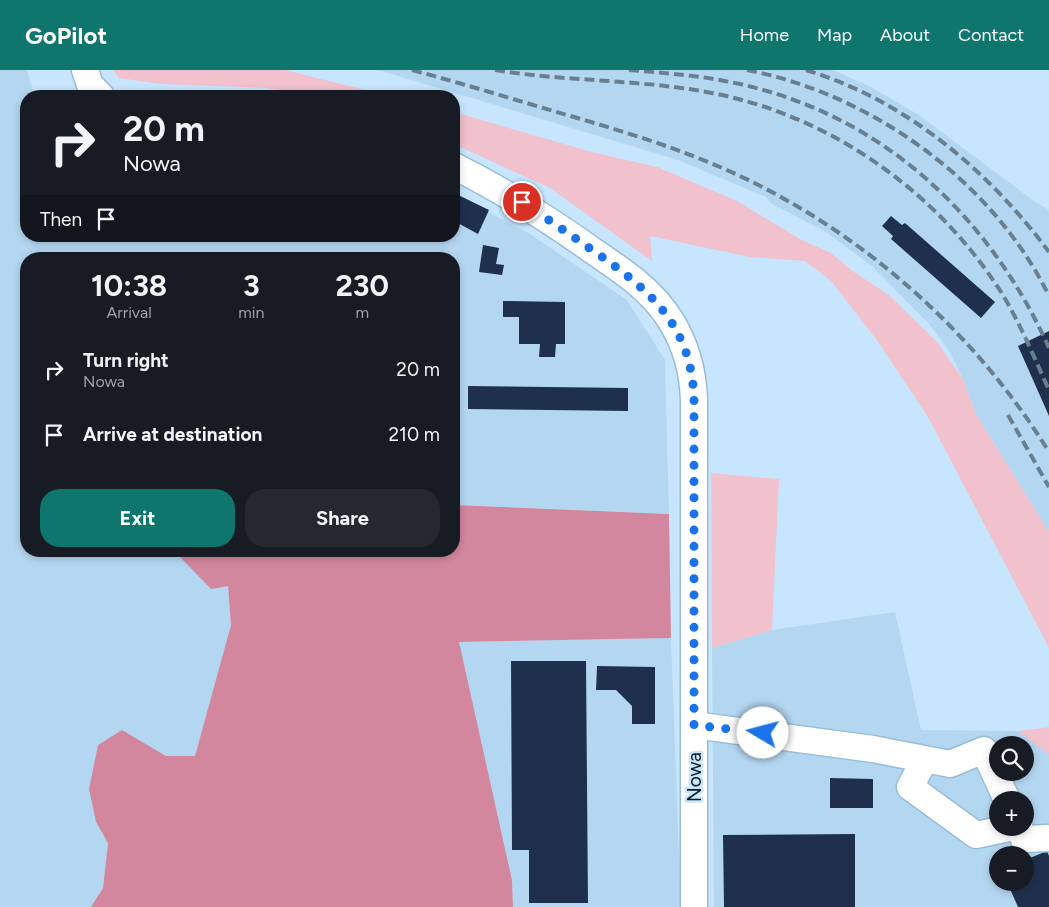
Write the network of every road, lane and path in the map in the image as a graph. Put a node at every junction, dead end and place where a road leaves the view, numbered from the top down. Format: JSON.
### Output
{"nodes":[{"id":1,"x":85,"y":70,"type":"edge"},
{"id":2,"x":95,"y":90,"type":"edge"},
{"id":3,"x":460,"y":169,"type":"edge"},
{"id":4,"x":694,"y":725,"type":"junction"},
{"id":5,"x":925,"y":759,"type":"junction"},
{"id":6,"x":1003,"y":791,"type":"edge"},
{"id":7,"x":989,"y":832,"type":"edge"},
{"id":8,"x":1023,"y":836,"type":"edge"},
{"id":9,"x":1049,"y":838,"type":"edge"},
{"id":10,"x":694,"y":907,"type":"edge"}],
"edges":[{"from":1,"to":2,"type":"street"},
{"from":3,"to":4,"type":"street","name":"Nowa"},
{"from":4,"to":5,"type":"street"},
{"from":4,"to":10,"type":"street","name":"Nowa"},
{"from":5,"to":6,"type":"street"},
{"from":5,"to":7,"type":"street"},
{"from":8,"to":9,"type":"street"}]}
